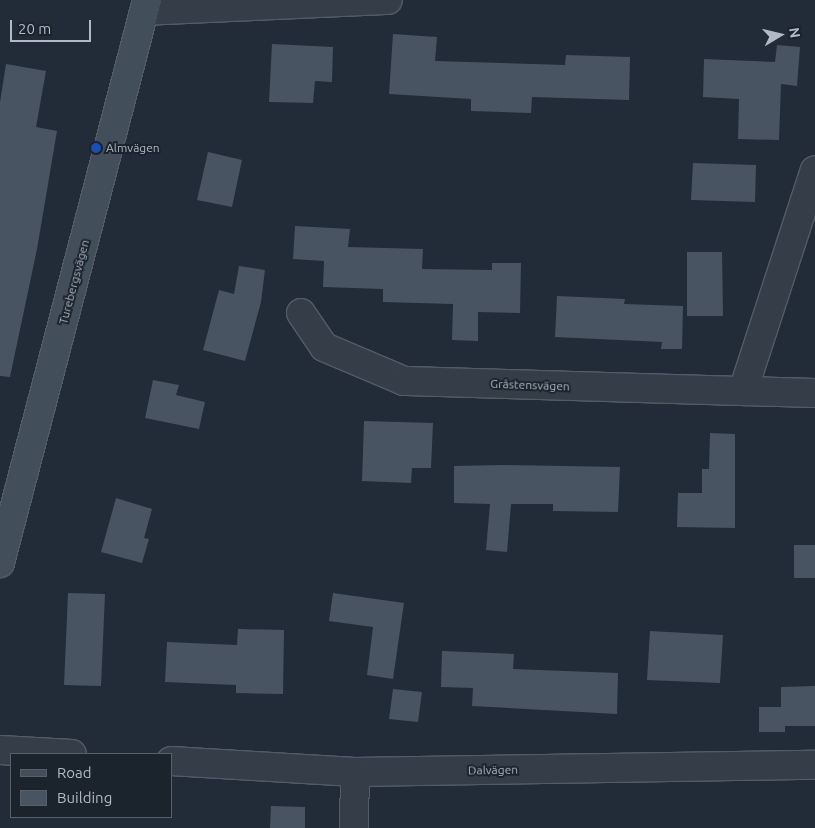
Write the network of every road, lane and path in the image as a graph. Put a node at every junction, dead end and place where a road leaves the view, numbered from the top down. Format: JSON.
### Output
{"nodes":[{"id":1,"x":388,"y":0,"type":"edge"},
{"id":2,"x":146,"y":5,"type":"edge"},
{"id":3,"x":815,"y":170,"type":"edge"},
{"id":4,"x":301,"y":313,"type":"dead end"},
{"id":5,"x":743,"y":391,"type":"junction"},
{"id":6,"x":815,"y":393,"type":"edge"},
{"id":7,"x":0,"y":564,"type":"edge"},
{"id":8,"x":0,"y":750,"type":"edge"},
{"id":9,"x":54,"y":753,"type":"edge"},
{"id":10,"x":172,"y":760,"type":"edge"},
{"id":11,"x":815,"y":765,"type":"edge"},
{"id":12,"x":356,"y":772,"type":"junction"},
{"id":13,"x":354,"y":828,"type":"edge"}],
"edges":[{"from":1,"to":2,"type":"street"},
{"from":2,"to":7,"type":"street","name":"Turebergsvägen"},
{"from":3,"to":5,"type":"street"},
{"from":4,"to":5,"type":"street","name":"Gråstensvägen"},
{"from":5,"to":6,"type":"street","name":"Gråstensvägen"},
{"from":8,"to":9,"type":"street"},
{"from":10,"to":12,"type":"street","name":"Dalvägen"},
{"from":11,"to":12,"type":"street","name":"Dalvägen"},
{"from":12,"to":13,"type":"street"}]}
